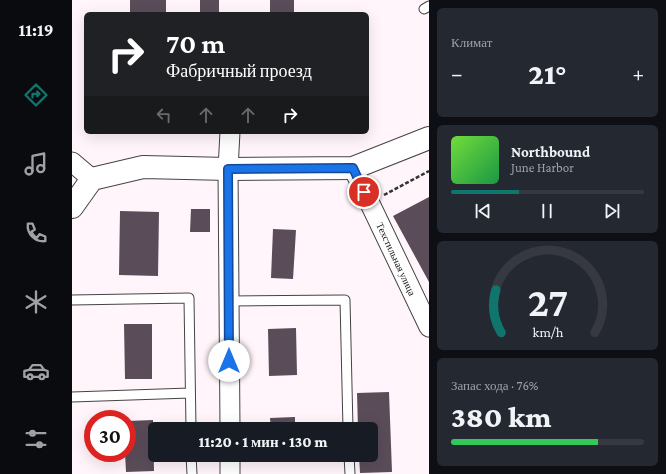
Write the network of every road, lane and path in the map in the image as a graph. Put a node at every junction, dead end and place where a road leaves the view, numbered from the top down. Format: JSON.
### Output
{"nodes":[{"id":1,"x":230,"y":134,"type":"edge"},
{"id":2,"x":429,"y":138,"type":"edge"},
{"id":3,"x":72,"y":162,"type":"edge"},
{"id":4,"x":353,"y":168,"type":"junction"},
{"id":5,"x":228,"y":169,"type":"junction"},
{"id":6,"x":429,"y":171,"type":"edge"},
{"id":7,"x":92,"y":179,"type":"junction"},
{"id":8,"x":370,"y":203,"type":"junction"},
{"id":9,"x":72,"y":207,"type":"edge"},
{"id":10,"x":72,"y":300,"type":"edge"},
{"id":11,"x":229,"y":301,"type":"junction"},
{"id":12,"x":429,"y":327,"type":"edge"},
{"id":13,"x":190,"y":393,"type":"junction"},
{"id":14,"x":72,"y":397,"type":"edge"},
{"id":15,"x":191,"y":422,"type":"edge"},
{"id":16,"x":230,"y":422,"type":"edge"},
{"id":17,"x":348,"y":422,"type":"edge"},
{"id":18,"x":191,"y":462,"type":"edge"},
{"id":19,"x":230,"y":462,"type":"edge"},
{"id":20,"x":349,"y":462,"type":"edge"},
{"id":21,"x":192,"y":474,"type":"edge"},
{"id":22,"x":230,"y":474,"type":"edge"},
{"id":23,"x":350,"y":474,"type":"edge"}],
"edges":[{"from":1,"to":5,"type":"street"},
{"from":2,"to":4,"type":"street"},
{"from":3,"to":7,"type":"street"},
{"from":4,"to":5,"type":"street"},
{"from":4,"to":8,"type":"street","name":"Техстильная улица"},
{"from":5,"to":7,"type":"street"},
{"from":5,"to":11,"type":"street"},
{"from":6,"to":8,"type":"path"},
{"from":7,"to":9,"type":"street"},
{"from":8,"to":12,"type":"street","name":"Техстильная улица"},
{"from":10,"to":13,"type":"lane"},
{"from":11,"to":16,"type":"street"},
{"from":11,"to":17,"type":"lane"},
{"from":13,"to":14,"type":"lane"},
{"from":13,"to":15,"type":"lane"},
{"from":18,"to":21,"type":"lane"},
{"from":19,"to":22,"type":"street"},
{"from":20,"to":23,"type":"lane"}]}
